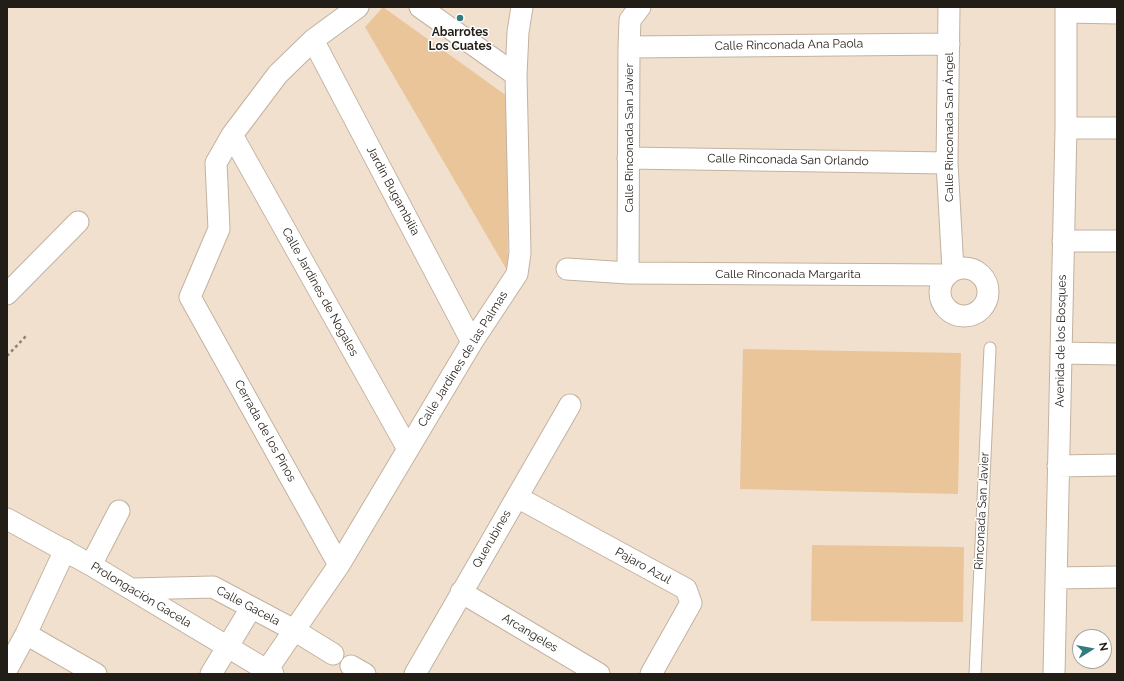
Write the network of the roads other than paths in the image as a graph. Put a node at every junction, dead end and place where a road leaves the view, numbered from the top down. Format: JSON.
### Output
{"nodes":[{"id":1,"x":358,"y":7,"type":"edge"},
{"id":2,"x":420,"y":7,"type":"edge"},
{"id":3,"x":522,"y":7,"type":"edge"},
{"id":4,"x":640,"y":7,"type":"edge"},
{"id":5,"x":949,"y":7,"type":"edge"},
{"id":6,"x":1066,"y":10,"type":"edge"},
{"id":7,"x":1117,"y":13,"type":"edge"},
{"id":8,"x":313,"y":40,"type":"junction"},
{"id":9,"x":949,"y":44,"type":"junction"},
{"id":10,"x":629,"y":47,"type":"junction"},
{"id":11,"x":516,"y":75,"type":"junction"},
{"id":12,"x":1066,"y":128,"type":"junction"},
{"id":13,"x":1117,"y":128,"type":"edge"},
{"id":14,"x":232,"y":135,"type":"junction"},
{"id":15,"x":628,"y":158,"type":"junction"},
{"id":16,"x":947,"y":163,"type":"junction"},
{"id":17,"x":78,"y":222,"type":"dead end"},
{"id":18,"x":1063,"y":241,"type":"junction"},
{"id":19,"x":1117,"y":241,"type":"edge"},
{"id":20,"x":567,"y":268,"type":"dead end"},
{"id":21,"x":628,"y":273,"type":"junction"},
{"id":22,"x":950,"y":273,"type":"joint"},
{"id":23,"x":7,"y":294,"type":"edge"},
{"id":24,"x":472,"y":342,"type":"junction"},
{"id":25,"x":990,"y":348,"type":"dead end"},
{"id":26,"x":1061,"y":353,"type":"junction"},
{"id":27,"x":1117,"y":354,"type":"edge"},
{"id":28,"x":570,"y":405,"type":"dead end"},
{"id":29,"x":408,"y":449,"type":"junction"},
{"id":30,"x":1058,"y":466,"type":"junction"},
{"id":31,"x":1117,"y":466,"type":"edge"},
{"id":32,"x":517,"y":496,"type":"junction"},
{"id":33,"x":119,"y":511,"type":"dead end"},
{"id":34,"x":7,"y":519,"type":"edge"},
{"id":35,"x":65,"y":550,"type":"junction"},
{"id":36,"x":91,"y":565,"type":"junction"},
{"id":37,"x":339,"y":565,"type":"junction"},
{"id":38,"x":1117,"y":577,"type":"edge"},
{"id":39,"x":1057,"y":578,"type":"junction"},
{"id":40,"x":133,"y":589,"type":"junction"},
{"id":41,"x":461,"y":592,"type":"junction"},
{"id":42,"x":251,"y":608,"type":"junction"},
{"id":43,"x":294,"y":630,"type":"junction"},
{"id":44,"x":26,"y":634,"type":"junction"},
{"id":45,"x":227,"y":648,"type":"junction"},
{"id":46,"x":333,"y":654,"type":"dead end"},
{"id":47,"x":7,"y":669,"type":"edge"},
{"id":48,"x":269,"y":673,"type":"edge"},
{"id":49,"x":96,"y":674,"type":"edge"},
{"id":50,"x":211,"y":674,"type":"edge"},
{"id":51,"x":415,"y":674,"type":"edge"},
{"id":52,"x":599,"y":674,"type":"edge"},
{"id":53,"x":651,"y":674,"type":"edge"},
{"id":54,"x":974,"y":674,"type":"edge"},
{"id":55,"x":1054,"y":674,"type":"edge"}],
"edges":[{"from":1,"to":8,"type":"street"},
{"from":2,"to":11,"type":"street"},
{"from":3,"to":11,"type":"street","name":"Calle Jardines de las Palmas"},
{"from":4,"to":10,"type":"street","name":"Calle Rinconada San Javier"},
{"from":5,"to":9,"type":"street","name":"Calle Rinconada San Ángel"},
{"from":6,"to":7,"type":"street"},
{"from":6,"to":12,"type":"street","name":"Avenida de los Bosques"},
{"from":8,"to":14,"type":"street"},
{"from":8,"to":24,"type":"street","name":"Jardin Bugambilia"},
{"from":9,"to":10,"type":"street","name":"Calle Rinconada Ana Paola"},
{"from":9,"to":16,"type":"street","name":"Calle Rinconada San Ángel"},
{"from":10,"to":15,"type":"street","name":"Calle Rinconada San Javier"},
{"from":11,"to":24,"type":"street","name":"Calle Jardines de las Palmas"},
{"from":12,"to":13,"type":"street"},
{"from":12,"to":18,"type":"street","name":"Avenida de los Bosques"},
{"from":14,"to":29,"type":"street","name":"Calle Jardines de Nogales"},
{"from":14,"to":37,"type":"street","name":"Cerrada de los Pinos"},
{"from":15,"to":16,"type":"street","name":"Calle Rinconada San Orlando"},
{"from":15,"to":21,"type":"street","name":"Calle Rinconada San Javier"},
{"from":16,"to":22,"type":"street","name":"Calle Rinconada San Ángel"},
{"from":17,"to":23,"type":"street"},
{"from":18,"to":19,"type":"street"},
{"from":18,"to":26,"type":"street","name":"Avenida de los Bosques"},
{"from":20,"to":21,"type":"street","name":"Calle Rinconada Margarita"},
{"from":21,"to":22,"type":"street","name":"Calle Rinconada Margarita"},
{"from":24,"to":29,"type":"street","name":"Calle Jardines de las Palmas"},
{"from":25,"to":54,"type":"lane","name":"Rinconada San Javier"},
{"from":26,"to":27,"type":"street"},
{"from":26,"to":30,"type":"street","name":"Avenida de los Bosques"},
{"from":28,"to":32,"type":"street","name":"Querubines"},
{"from":29,"to":37,"type":"street","name":"Calle Jardines de las Palmas"},
{"from":30,"to":31,"type":"street"},
{"from":30,"to":39,"type":"street","name":"Avenida de los Bosques"},
{"from":32,"to":41,"type":"street","name":"Querubines"},
{"from":32,"to":53,"type":"street","name":"Pajaro Azul"},
{"from":33,"to":36,"type":"street"},
{"from":34,"to":35,"type":"street","name":"Prolongación Gacela"},
{"from":35,"to":36,"type":"street","name":"Prolongación Gacela"},
{"from":35,"to":44,"type":"street"},
{"from":36,"to":40,"type":"street","name":"Prolongación Gacela"},
{"from":37,"to":43,"type":"street","name":"Calle Jardines de las Palmas"},
{"from":38,"to":39,"type":"street"},
{"from":39,"to":55,"type":"street","name":"Avenida de los Bosques"},
{"from":40,"to":42,"type":"street","name":"Calle Gacela"},
{"from":40,"to":45,"type":"street","name":"Prolongación Gacela"},
{"from":41,"to":51,"type":"street","name":"Querubines"},
{"from":41,"to":52,"type":"street","name":"Arcangeles"},
{"from":42,"to":43,"type":"street","name":"Calle Gacela"},
{"from":42,"to":45,"type":"street"},
{"from":43,"to":46,"type":"street","name":"Calle Gacela"},
{"from":43,"to":48,"type":"street","name":"Calle Jardines de las Palmas"},
{"from":44,"to":47,"type":"street"},
{"from":44,"to":49,"type":"street"},
{"from":45,"to":48,"type":"street","name":"Prolongación Gacela"},
{"from":45,"to":50,"type":"street"}]}
